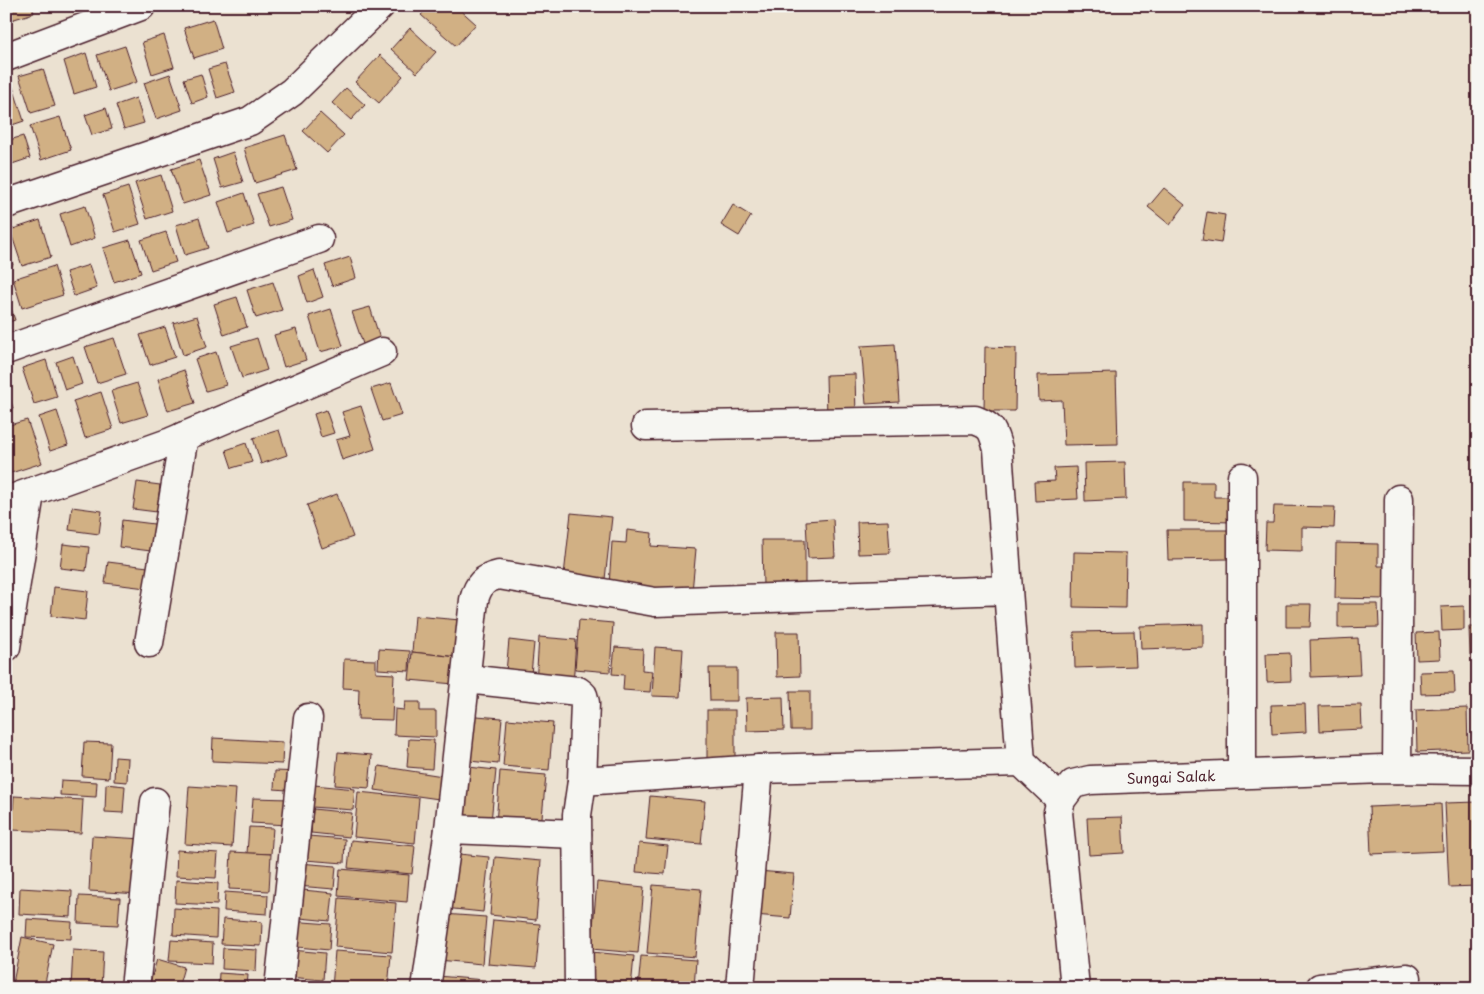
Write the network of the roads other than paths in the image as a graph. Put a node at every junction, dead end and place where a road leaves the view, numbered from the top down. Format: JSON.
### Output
{"nodes":[{"id":1,"x":141,"y":6,"type":"edge"},
{"id":2,"x":365,"y":11,"type":"edge"},
{"id":3,"x":6,"y":57,"type":"edge"},
{"id":4,"x":6,"y":204,"type":"edge"},
{"id":5,"x":319,"y":239,"type":"dead end"},
{"id":6,"x":6,"y":350,"type":"edge"},
{"id":7,"x":382,"y":352,"type":"dead end"},
{"id":8,"x":646,"y":426,"type":"dead end"},
{"id":9,"x":184,"y":436,"type":"junction"},
{"id":10,"x":1242,"y":477,"type":"dead end"},
{"id":11,"x":18,"y":497,"type":"edge"},
{"id":12,"x":1399,"y":499,"type":"dead end"},
{"id":13,"x":1008,"y":590,"type":"junction"},
{"id":14,"x":149,"y":643,"type":"dead end"},
{"id":15,"x":6,"y":647,"type":"edge"},
{"id":16,"x":466,"y":679,"type":"junction"},
{"id":17,"x":308,"y":718,"type":"dead end"},
{"id":18,"x":1021,"y":762,"type":"junction"},
{"id":19,"x":759,"y":769,"type":"junction"},
{"id":20,"x":1397,"y":769,"type":"junction"},
{"id":21,"x":1478,"y":770,"type":"edge"},
{"id":22,"x":1242,"y":774,"type":"junction"},
{"id":23,"x":582,"y":781,"type":"junction"},
{"id":24,"x":1061,"y":800,"type":"junction"},
{"id":25,"x":155,"y":802,"type":"dead end"},
{"id":26,"x":449,"y":830,"type":"junction"},
{"id":27,"x":577,"y":834,"type":"junction"},
{"id":28,"x":1407,"y":978,"type":"dead end"},
{"id":29,"x":135,"y":988,"type":"edge"},
{"id":30,"x":279,"y":988,"type":"edge"},
{"id":31,"x":426,"y":988,"type":"edge"},
{"id":32,"x":579,"y":988,"type":"edge"},
{"id":33,"x":740,"y":988,"type":"edge"},
{"id":34,"x":1075,"y":988,"type":"edge"},
{"id":35,"x":1320,"y":988,"type":"edge"}],
"edges":[{"from":1,"to":3,"type":"street"},
{"from":2,"to":4,"type":"street"},
{"from":5,"to":6,"type":"street"},
{"from":7,"to":9,"type":"street"},
{"from":8,"to":13,"type":"street"},
{"from":9,"to":11,"type":"street"},
{"from":9,"to":14,"type":"street"},
{"from":10,"to":22,"type":"street"},
{"from":11,"to":15,"type":"street"},
{"from":12,"to":20,"type":"street"},
{"from":13,"to":16,"type":"street"},
{"from":13,"to":18,"type":"street"},
{"from":16,"to":23,"type":"street"},
{"from":16,"to":26,"type":"street"},
{"from":17,"to":30,"type":"street"},
{"from":18,"to":19,"type":"street"},
{"from":18,"to":24,"type":"street"},
{"from":19,"to":23,"type":"street"},
{"from":19,"to":33,"type":"street"},
{"from":20,"to":21,"type":"street","name":"Sungai Salak"},
{"from":20,"to":22,"type":"street","name":"Sungai Salak"},
{"from":22,"to":24,"type":"street","name":"Sungai Salak"},
{"from":23,"to":27,"type":"street"},
{"from":24,"to":34,"type":"street"},
{"from":25,"to":29,"type":"street"},
{"from":26,"to":27,"type":"street"},
{"from":26,"to":31,"type":"street"},
{"from":27,"to":32,"type":"street"},
{"from":28,"to":35,"type":"street"}]}
